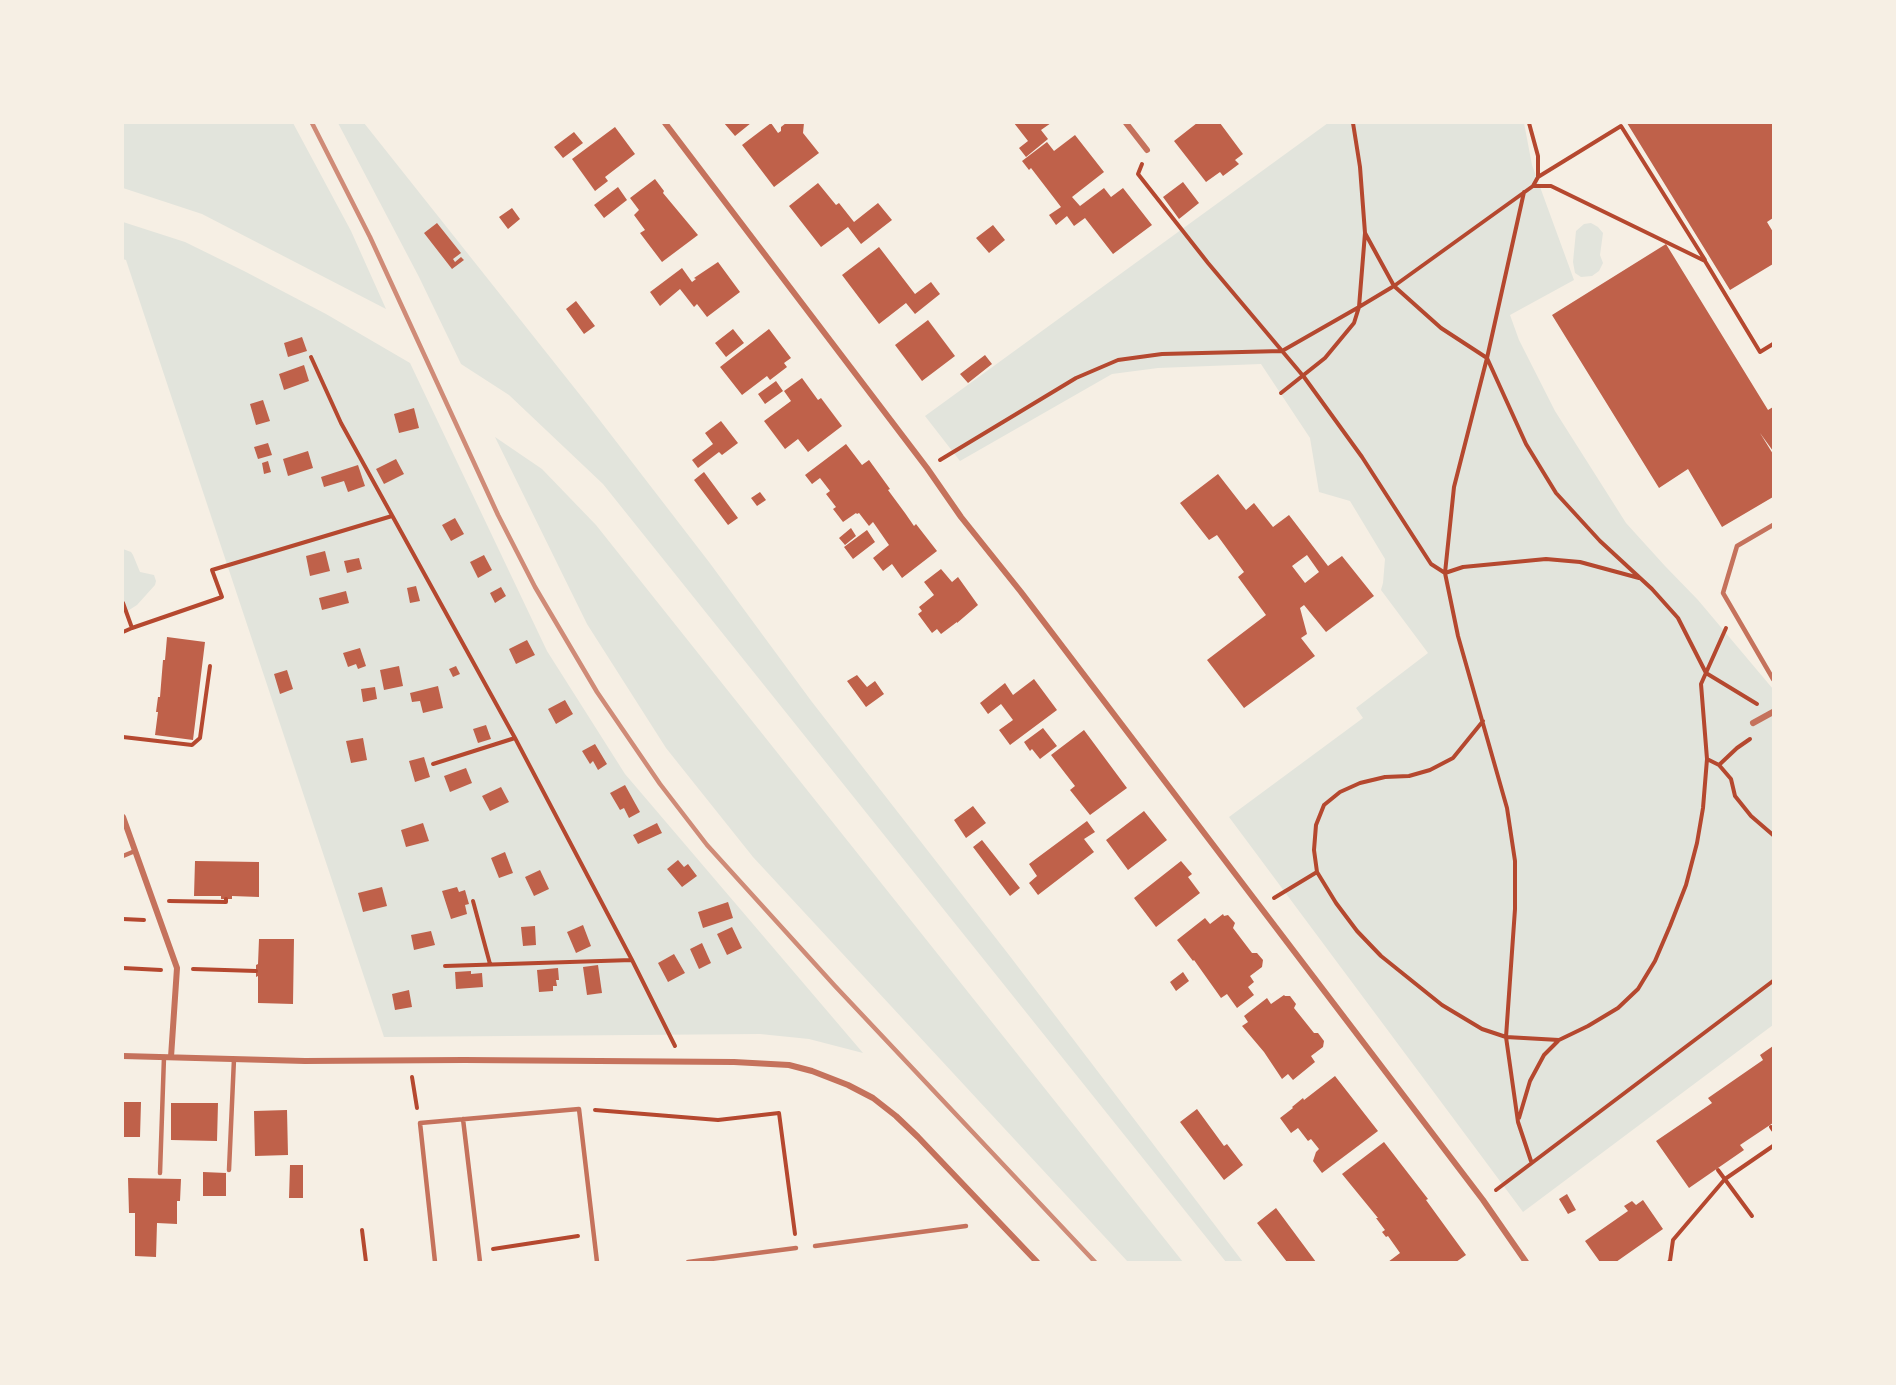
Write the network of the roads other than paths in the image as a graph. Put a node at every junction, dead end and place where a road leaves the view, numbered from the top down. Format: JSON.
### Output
{"nodes":[{"id":1,"x":665,"y":123,"type":"edge"},
{"id":2,"x":1126,"y":123,"type":"edge"},
{"id":3,"x":1147,"y":150,"type":"road end"},
{"id":4,"x":1773,"y":525,"type":"edge"},
{"id":5,"x":1773,"y":679,"type":"edge"},
{"id":6,"x":1773,"y":712,"type":"edge"},
{"id":7,"x":1753,"y":723,"type":"road end"},
{"id":8,"x":123,"y":817,"type":"edge"},
{"id":9,"x":135,"y":852,"type":"junction"},
{"id":10,"x":123,"y":856,"type":"edge"},
{"id":11,"x":123,"y":1056,"type":"edge"},
{"id":12,"x":167,"y":1057,"type":"junction"},
{"id":13,"x":234,"y":1059,"type":"junction"},
{"id":14,"x":463,"y":1119,"type":"junction"},
{"id":15,"x":229,"y":1170,"type":"dead end"},
{"id":16,"x":160,"y":1173,"type":"dead end"},
{"id":17,"x":966,"y":1226,"type":"dead end"},
{"id":18,"x":815,"y":1246,"type":"dead end"},
{"id":19,"x":796,"y":1248,"type":"road end"},
{"id":20,"x":435,"y":1262,"type":"edge"},
{"id":21,"x":480,"y":1262,"type":"edge"},
{"id":22,"x":597,"y":1262,"type":"edge"},
{"id":23,"x":688,"y":1262,"type":"edge"},
{"id":24,"x":1037,"y":1262,"type":"edge"},
{"id":25,"x":1526,"y":1262,"type":"edge"}],
"edges":[{"from":1,"to":25,"type":"street"},
{"from":2,"to":3,"type":"street"},
{"from":4,"to":5,"type":"lane"},
{"from":6,"to":7,"type":"street"},
{"from":8,"to":9,"type":"street"},
{"from":9,"to":10,"type":"lane"},
{"from":9,"to":12,"type":"street"},
{"from":11,"to":12,"type":"street"},
{"from":12,"to":13,"type":"street"},
{"from":12,"to":16,"type":"lane"},
{"from":13,"to":15,"type":"lane"},
{"from":13,"to":24,"type":"street"},
{"from":14,"to":20,"type":"lane"},
{"from":14,"to":21,"type":"lane"},
{"from":14,"to":22,"type":"lane"},
{"from":17,"to":18,"type":"lane"},
{"from":19,"to":23,"type":"lane"}]}
